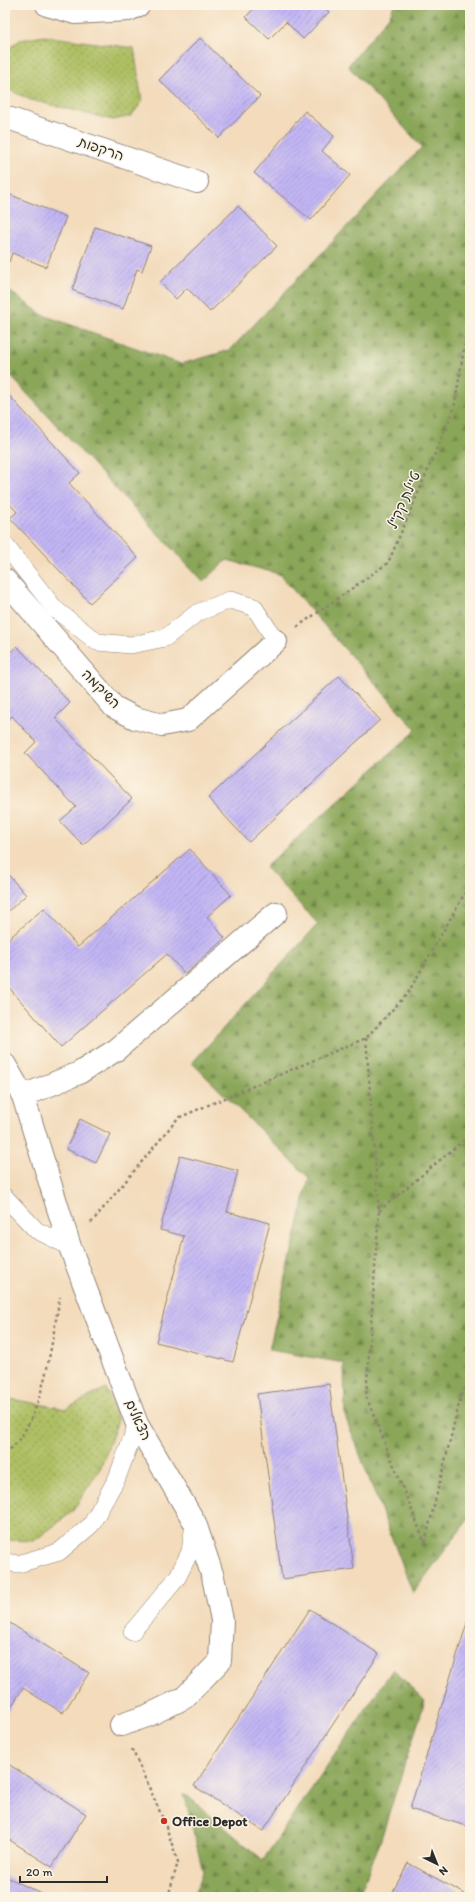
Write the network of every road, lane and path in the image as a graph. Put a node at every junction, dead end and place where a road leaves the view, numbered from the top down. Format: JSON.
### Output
{"nodes":[{"id":1,"x":47,"y":5,"type":"edge"},
{"id":2,"x":139,"y":5,"type":"edge"},
{"id":3,"x":5,"y":117,"type":"edge"},
{"id":4,"x":197,"y":182,"type":"dead end"},
{"id":5,"x":470,"y":313,"type":"edge"},
{"id":6,"x":5,"y":545,"type":"edge"},
{"id":7,"x":5,"y":580,"type":"edge"},
{"id":8,"x":276,"y":642,"type":"junction"},
{"id":9,"x":470,"y":884,"type":"edge"},
{"id":10,"x":276,"y":913,"type":"dead end"},
{"id":11,"x":366,"y":1038,"type":"junction"},
{"id":12,"x":5,"y":1065,"type":"edge"},
{"id":13,"x":23,"y":1096,"type":"junction"},
{"id":14,"x":470,"y":1134,"type":"edge"},
{"id":15,"x":5,"y":1197,"type":"edge"},
{"id":16,"x":378,"y":1211,"type":"junction"},
{"id":17,"x":70,"y":1247,"type":"junction"},
{"id":18,"x":61,"y":1294,"type":"dead end"},
{"id":19,"x":470,"y":1379,"type":"edge"},
{"id":20,"x":137,"y":1424,"type":"junction"},
{"id":21,"x":5,"y":1453,"type":"edge"},
{"id":22,"x":195,"y":1523,"type":"junction"},
{"id":23,"x":5,"y":1562,"type":"edge"},
{"id":24,"x":132,"y":1632,"type":"dead end"},
{"id":25,"x":121,"y":1725,"type":"joint"},
{"id":26,"x":168,"y":1897,"type":"edge"}],
"edges":[{"from":1,"to":2,"type":"street"},
{"from":3,"to":4,"type":"street","name":"הרקפות"},
{"from":5,"to":8,"type":"path","name":"טיילת קק\"ל"},
{"from":6,"to":8,"type":"lane"},
{"from":7,"to":8,"type":"street","name":"השיקמה"},
{"from":9,"to":11,"type":"path"},
{"from":10,"to":13,"type":"street"},
{"from":11,"to":16,"type":"path"},
{"from":11,"to":17,"type":"path"},
{"from":12,"to":13,"type":"street","name":"הצאלים"},
{"from":13,"to":17,"type":"street","name":"הצאלים"},
{"from":14,"to":16,"type":"path"},
{"from":15,"to":17,"type":"lane"},
{"from":16,"to":19,"type":"path"},
{"from":17,"to":20,"type":"street","name":"הצאלים"},
{"from":18,"to":21,"type":"path"},
{"from":20,"to":22,"type":"street","name":"הצאלים"},
{"from":20,"to":23,"type":"lane"},
{"from":22,"to":24,"type":"lane"},
{"from":22,"to":25,"type":"street","name":"הצאלים"},
{"from":25,"to":26,"type":"path"}]}
